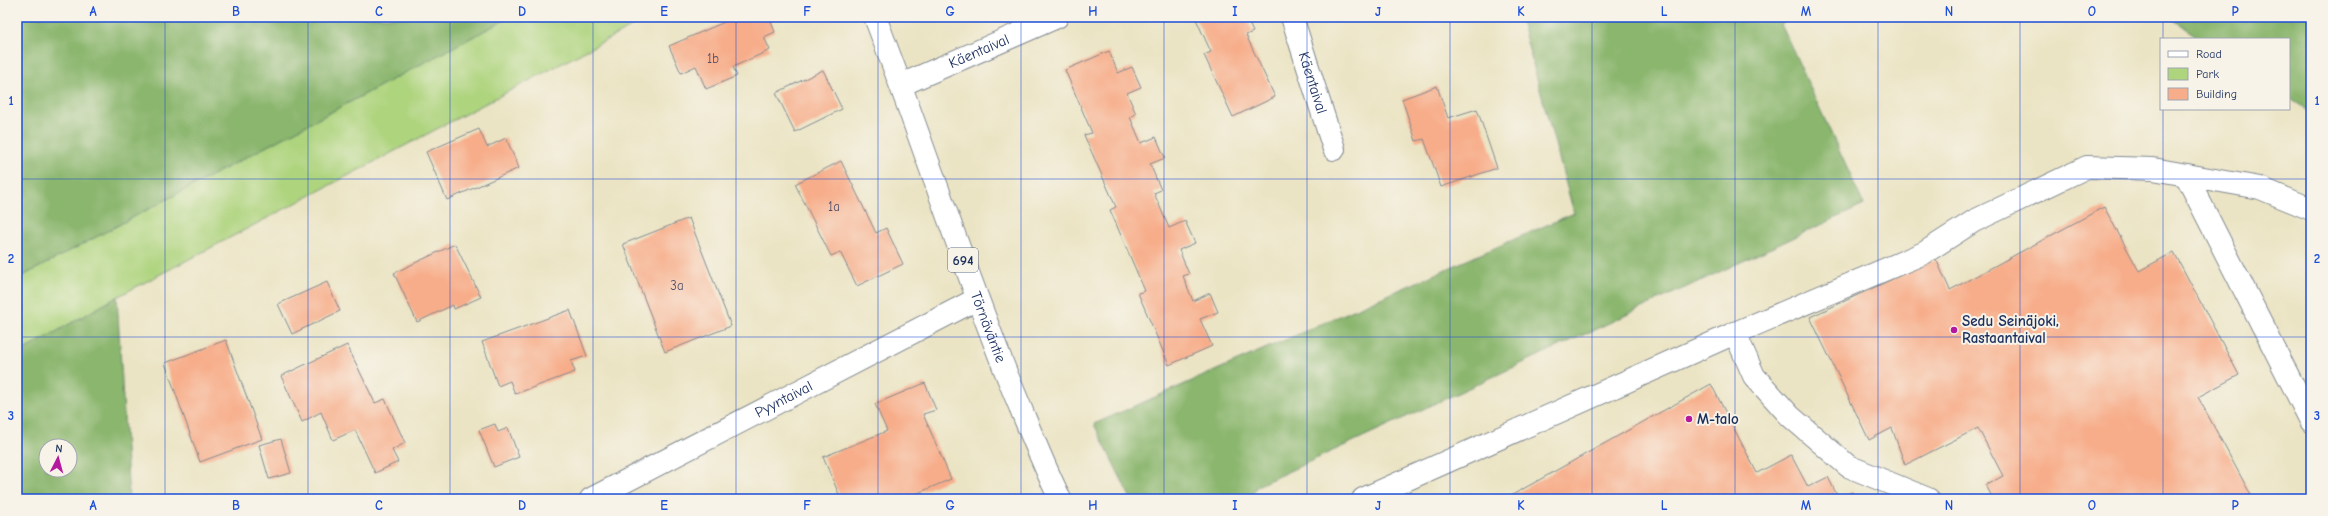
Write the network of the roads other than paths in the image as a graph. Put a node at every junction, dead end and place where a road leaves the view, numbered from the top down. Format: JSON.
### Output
{"nodes":[{"id":1,"x":874,"y":17,"type":"edge"},
{"id":2,"x":1057,"y":17,"type":"edge"},
{"id":3,"x":1292,"y":17,"type":"edge"},
{"id":4,"x":901,"y":85,"type":"junction"},
{"id":5,"x":1334,"y":149,"type":"dead end"},
{"id":6,"x":2186,"y":175,"type":"junction"},
{"id":7,"x":2311,"y":208,"type":"edge"},
{"id":8,"x":977,"y":299,"type":"junction"},
{"id":9,"x":1735,"y":333,"type":"junction"},
{"id":10,"x":2311,"y":421,"type":"edge"},
{"id":11,"x":591,"y":499,"type":"edge"},
{"id":12,"x":1060,"y":499,"type":"edge"},
{"id":13,"x":1363,"y":499,"type":"edge"},
{"id":14,"x":1928,"y":499,"type":"edge"}],
"edges":[{"from":1,"to":4,"type":"street","name":"Törnäväntie","number":"694"},
{"from":2,"to":4,"type":"street","name":"Käentaival"},
{"from":3,"to":5,"type":"street","name":"Käentaival"},
{"from":4,"to":8,"type":"street","name":"Törnäväntie","number":"694"},
{"from":6,"to":7,"type":"street"},
{"from":6,"to":9,"type":"street"},
{"from":6,"to":10,"type":"street"},
{"from":8,"to":11,"type":"street","name":"Pyyntaival"},
{"from":8,"to":12,"type":"street","name":"Törnäväntie","number":"694"},
{"from":9,"to":13,"type":"street"},
{"from":9,"to":14,"type":"street"}]}
